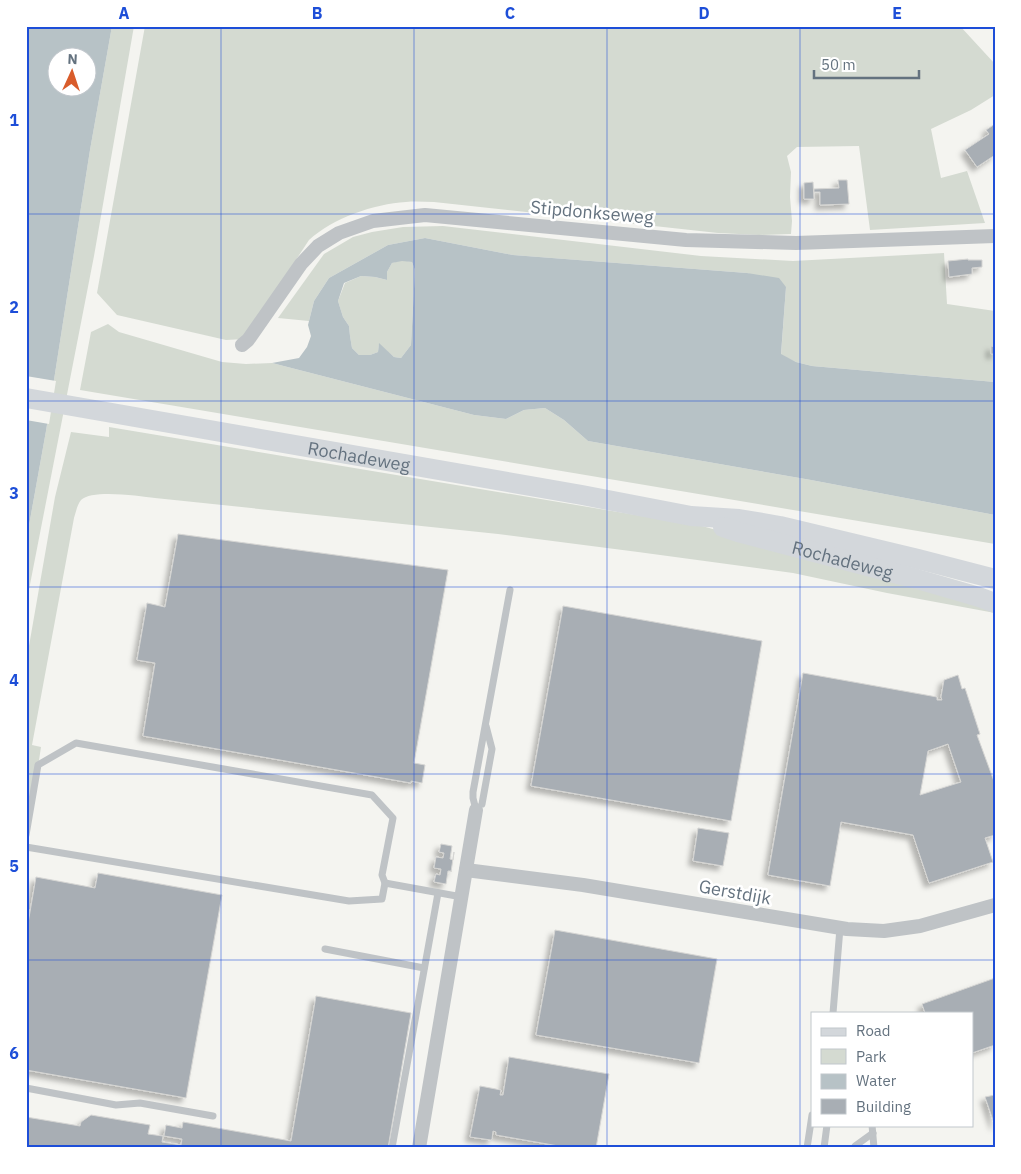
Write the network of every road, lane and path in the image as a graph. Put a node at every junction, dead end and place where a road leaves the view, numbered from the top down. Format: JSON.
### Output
{"nodes":[{"id":1,"x":995,"y":236,"type":"edge"},
{"id":2,"x":242,"y":345,"type":"dead end"},
{"id":3,"x":26,"y":398,"type":"edge"},
{"id":4,"x":691,"y":516,"type":"junction"},
{"id":5,"x":918,"y":559,"type":"junction"},
{"id":6,"x":995,"y":567,"type":"edge"},
{"id":7,"x":995,"y":579,"type":"edge"},
{"id":8,"x":510,"y":590,"type":"dead end"},
{"id":9,"x":995,"y":603,"type":"edge"},
{"id":10,"x":486,"y":723,"type":"junction"},
{"id":11,"x":479,"y":807,"type":"junction"},
{"id":12,"x":26,"y":835,"type":"edge"},
{"id":13,"x":26,"y":847,"type":"edge"},
{"id":14,"x":466,"y":870,"type":"junction"},
{"id":15,"x":385,"y":883,"type":"junction"},
{"id":16,"x":438,"y":893,"type":"junction"},
{"id":17,"x":462,"y":897,"type":"junction"},
{"id":18,"x":995,"y":905,"type":"edge"},
{"id":19,"x":840,"y":928,"type":"junction"},
{"id":20,"x":324,"y":949,"type":"dead end"},
{"id":21,"x":424,"y":968,"type":"junction"},
{"id":22,"x":833,"y":1012,"type":"edge"},
{"id":23,"x":26,"y":1088,"type":"edge"},
{"id":24,"x":213,"y":1116,"type":"dead end"},
{"id":25,"x":811,"y":1122,"type":"edge"},
{"id":26,"x":827,"y":1126,"type":"edge"},
{"id":27,"x":872,"y":1129,"type":"edge"},
{"id":28,"x":392,"y":1148,"type":"edge"},
{"id":29,"x":419,"y":1148,"type":"edge"},
{"id":30,"x":807,"y":1148,"type":"edge"},
{"id":31,"x":824,"y":1148,"type":"edge"},
{"id":32,"x":855,"y":1148,"type":"edge"},
{"id":33,"x":874,"y":1148,"type":"edge"}],
"edges":[{"from":1,"to":2,"type":"street","name":"Stipdonkseweg"},
{"from":3,"to":4,"type":"main road","name":"Rochadeweg"},
{"from":4,"to":5,"type":"main road","name":"Rochadeweg"},
{"from":4,"to":9,"type":"main road","name":"Rochadeweg"},
{"from":5,"to":6,"type":"main road"},
{"from":5,"to":7,"type":"main road","name":"Rochadeweg"},
{"from":8,"to":10,"type":"lane"},
{"from":10,"to":11,"type":"lane"},
{"from":10,"to":11,"type":"lane"},
{"from":11,"to":14,"type":"street"},
{"from":12,"to":15,"type":"lane"},
{"from":13,"to":15,"type":"lane"},
{"from":14,"to":17,"type":"street"},
{"from":14,"to":19,"type":"street","name":"Gerstdijk"},
{"from":15,"to":16,"type":"lane"},
{"from":16,"to":17,"type":"lane"},
{"from":16,"to":21,"type":"lane"},
{"from":17,"to":29,"type":"street"},
{"from":18,"to":19,"type":"street","name":"Gerstdijk"},
{"from":19,"to":22,"type":"lane"},
{"from":20,"to":21,"type":"lane"},
{"from":21,"to":28,"type":"lane"},
{"from":23,"to":24,"type":"lane"},
{"from":25,"to":30,"type":"lane"},
{"from":26,"to":31,"type":"lane"},
{"from":27,"to":32,"type":"lane"},
{"from":27,"to":33,"type":"lane"}]}
